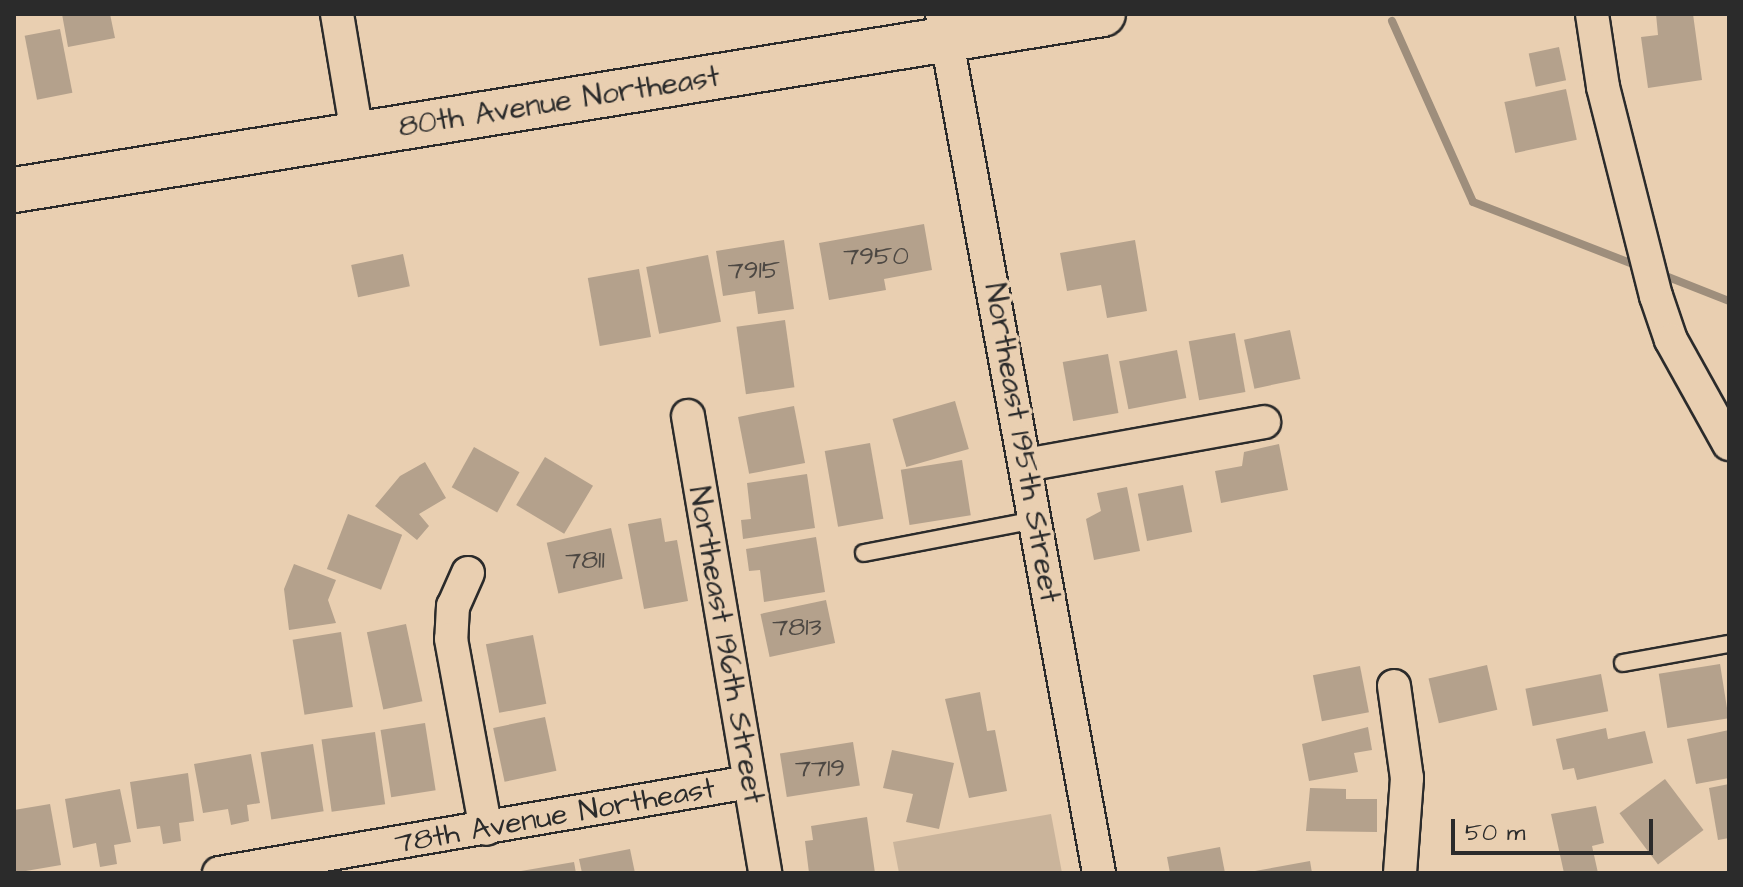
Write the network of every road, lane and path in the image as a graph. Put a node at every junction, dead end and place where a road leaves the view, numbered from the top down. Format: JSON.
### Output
{"nodes":[{"id":1,"x":337,"y":14,"type":"edge"},
{"id":2,"x":1103,"y":14,"type":"edge"},
{"id":3,"x":1592,"y":14,"type":"edge"},
{"id":4,"x":963,"y":26,"type":"edge"},
{"id":5,"x":357,"y":133,"type":"junction"},
{"id":6,"x":14,"y":190,"type":"edge"},
{"id":7,"x":688,"y":416,"type":"dead end"},
{"id":8,"x":1264,"y":422,"type":"dead end"},
{"id":9,"x":1729,"y":444,"type":"edge"},
{"id":10,"x":1026,"y":465,"type":"junction"},
{"id":11,"x":1036,"y":520,"type":"junction"},
{"id":12,"x":864,"y":553,"type":"dead end"},
{"id":13,"x":468,"y":573,"type":"dead end"},
{"id":14,"x":1729,"y":644,"type":"edge"},
{"id":15,"x":1623,"y":663,"type":"dead end"},
{"id":16,"x":1394,"y":686,"type":"dead end"},
{"id":17,"x":749,"y":782,"type":"junction"},
{"id":18,"x":486,"y":829,"type":"junction"},
{"id":19,"x":219,"y":873,"type":"edge"},
{"id":20,"x":765,"y":873,"type":"edge"},
{"id":21,"x":1099,"y":873,"type":"edge"},
{"id":22,"x":1400,"y":873,"type":"edge"}],
"edges":[{"from":1,"to":5,"type":"street"},
{"from":2,"to":4,"type":"main road","name":"80th Avenue Northeast"},
{"from":3,"to":9,"type":"street"},
{"from":4,"to":5,"type":"main road","name":"80th Avenue Northeast"},
{"from":4,"to":10,"type":"street","name":"Northeast 195th Street"},
{"from":5,"to":6,"type":"main road","name":"80th Avenue Northeast"},
{"from":7,"to":17,"type":"street","name":"Northeast 196th Street"},
{"from":8,"to":10,"type":"street"},
{"from":10,"to":11,"type":"street","name":"Northeast 195th Street"},
{"from":11,"to":12,"type":"lane"},
{"from":11,"to":21,"type":"street","name":"Northeast 195th Street"},
{"from":13,"to":18,"type":"street"},
{"from":14,"to":15,"type":"lane"},
{"from":16,"to":22,"type":"street"},
{"from":17,"to":18,"type":"street","name":"78th Avenue Northeast"},
{"from":17,"to":20,"type":"street","name":"Northeast 196th Street"},
{"from":18,"to":19,"type":"street","name":"78th Avenue Northeast"}]}
